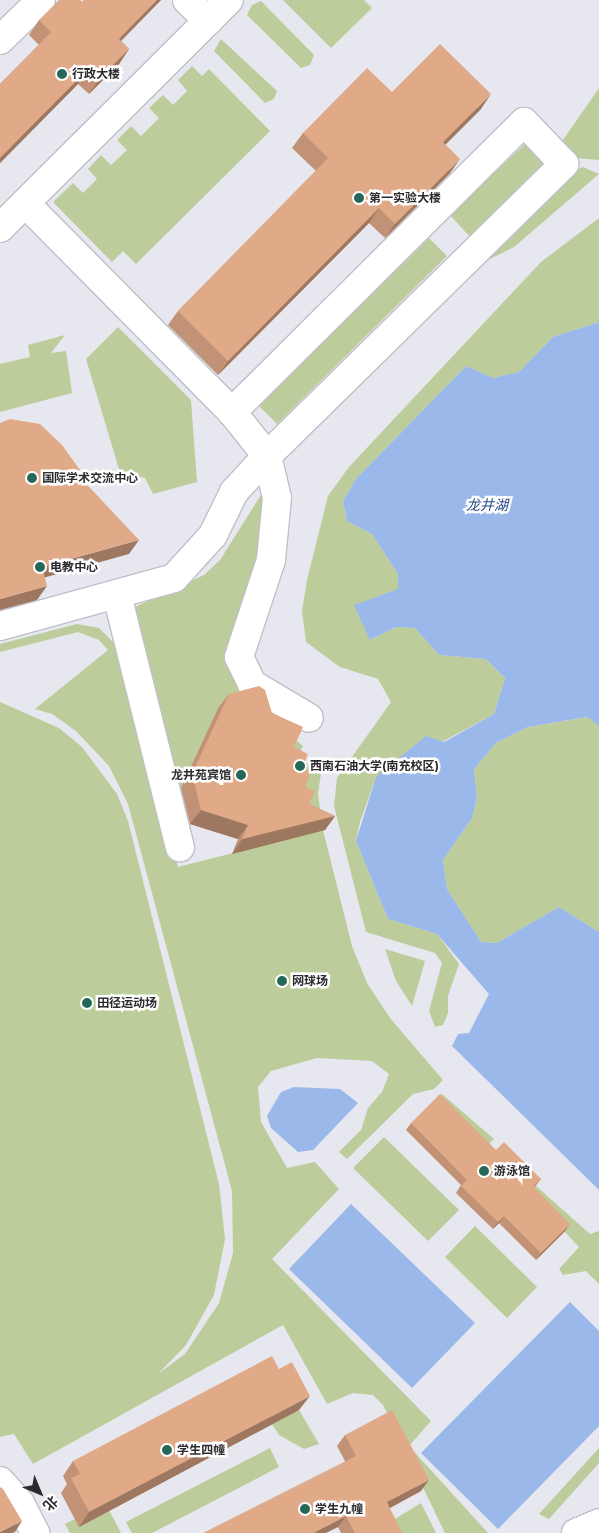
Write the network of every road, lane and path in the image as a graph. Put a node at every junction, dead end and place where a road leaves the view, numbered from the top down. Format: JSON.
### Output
{"nodes":[{"id":1,"x":41,"y":0,"type":"edge"},
{"id":2,"x":187,"y":0,"type":"edge"},
{"id":3,"x":218,"y":7,"type":"edge"},
{"id":4,"x":0,"y":40,"type":"edge"},
{"id":5,"x":25,"y":203,"type":"junction"},
{"id":6,"x":0,"y":228,"type":"edge"},
{"id":7,"x":232,"y":412,"type":"junction"},
{"id":8,"x":267,"y":456,"type":"junction"},
{"id":9,"x":117,"y":595,"type":"junction"},
{"id":10,"x":0,"y":626,"type":"edge"},
{"id":11,"x":309,"y":718,"type":"dead end"},
{"id":12,"x":180,"y":847,"type":"dead end"},
{"id":13,"x":0,"y":1481,"type":"edge"},
{"id":14,"x":599,"y":1524,"type":"edge"},
{"id":15,"x":34,"y":1533,"type":"edge"},
{"id":16,"x":576,"y":1533,"type":"edge"}],
"edges":[{"from":1,"to":4,"type":"lane"},
{"from":2,"to":3,"type":"lane"},
{"from":3,"to":5,"type":"lane"},
{"from":5,"to":6,"type":"lane"},
{"from":5,"to":7,"type":"lane"},
{"from":7,"to":8,"type":"lane"},
{"from":7,"to":8,"type":"lane"},
{"from":8,"to":9,"type":"lane"},
{"from":8,"to":11,"type":"lane"},
{"from":9,"to":10,"type":"lane"},
{"from":9,"to":12,"type":"lane"},
{"from":13,"to":15,"type":"lane"},
{"from":14,"to":16,"type":"lane"}]}
